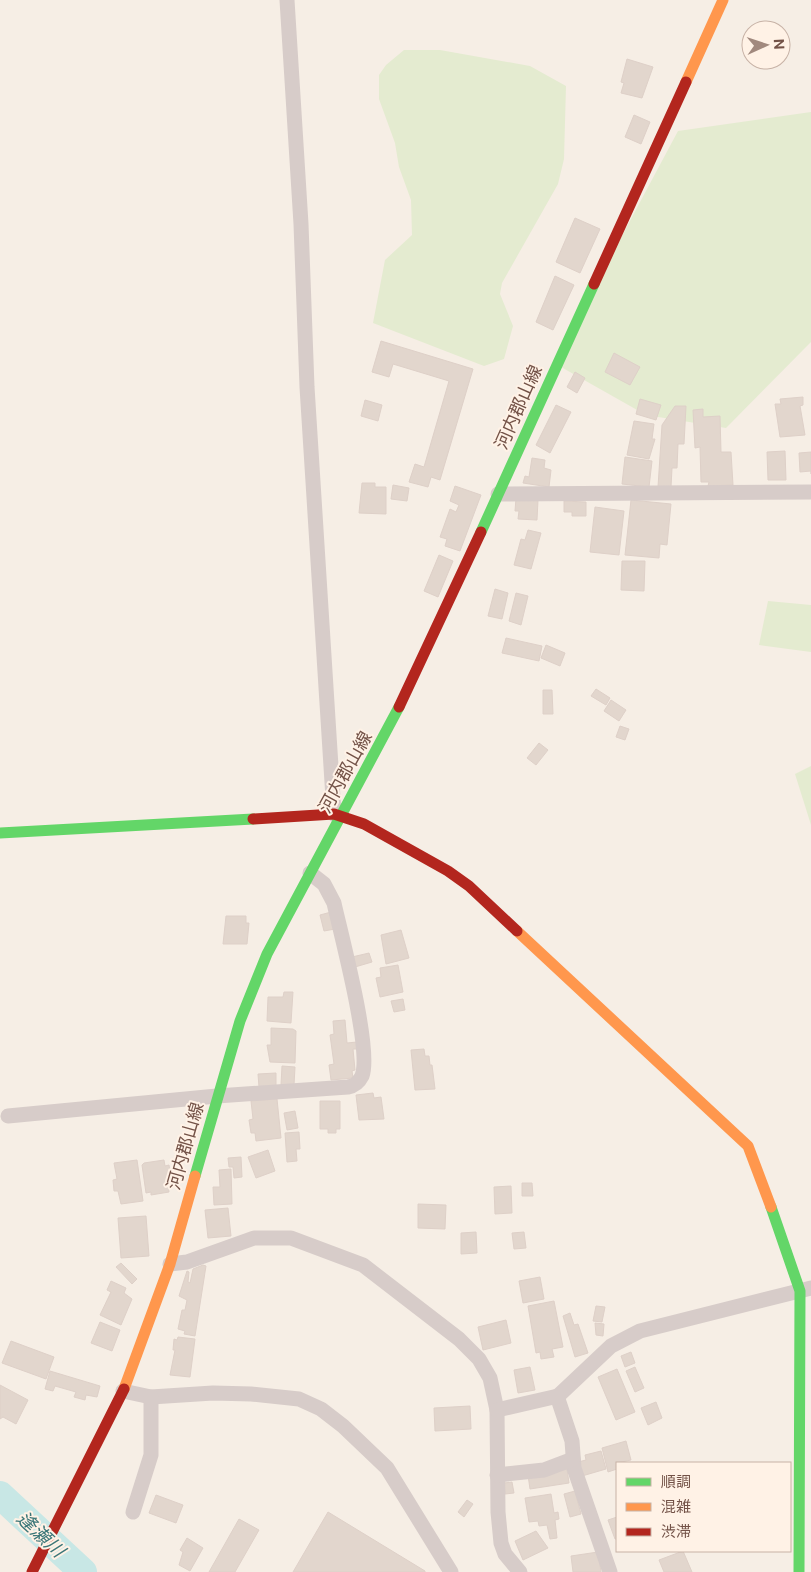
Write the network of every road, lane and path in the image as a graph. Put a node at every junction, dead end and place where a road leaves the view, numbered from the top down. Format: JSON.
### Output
{"nodes":[{"id":1,"x":287,"y":0,"type":"edge"},
{"id":2,"x":723,"y":0,"type":"edge"},
{"id":3,"x":811,"y":492,"type":"edge"},
{"id":4,"x":498,"y":494,"type":"junction"},
{"id":5,"x":338,"y":815,"type":"junction"},
{"id":6,"x":0,"y":833,"type":"edge"},
{"id":7,"x":310,"y":873,"type":"junction"},
{"id":8,"x":217,"y":1096,"type":"junction"},
{"id":9,"x":8,"y":1116,"type":"dead end"},
{"id":10,"x":170,"y":1264,"type":"junction"},
{"id":11,"x":806,"y":1290,"type":"edge"},
{"id":12,"x":123,"y":1391,"type":"junction"},
{"id":13,"x":557,"y":1396,"type":"junction"},
{"id":14,"x":151,"y":1397,"type":"junction"},
{"id":15,"x":497,"y":1410,"type":"junction"},
{"id":16,"x":573,"y":1459,"type":"junction"},
{"id":17,"x":497,"y":1475,"type":"junction"},
{"id":18,"x":133,"y":1512,"type":"dead end"},
{"id":19,"x":32,"y":1572,"type":"edge"},
{"id":20,"x":451,"y":1572,"type":"edge"},
{"id":21,"x":520,"y":1572,"type":"edge"},
{"id":22,"x":610,"y":1572,"type":"edge"},
{"id":23,"x":799,"y":1572,"type":"edge"}],
"edges":[{"from":1,"to":5,"type":"street"},
{"from":2,"to":4,"type":"main road","name":"河内郡山線"},
{"from":3,"to":4,"type":"street"},
{"from":4,"to":5,"type":"main road","name":"河内郡山線"},
{"from":5,"to":6,"type":"main road"},
{"from":5,"to":7,"type":"main road","name":"河内郡山線"},
{"from":5,"to":11,"type":"main road"},
{"from":7,"to":8,"type":"main road","name":"河内郡山線"},
{"from":7,"to":8,"type":"street"},
{"from":8,"to":9,"type":"street"},
{"from":8,"to":10,"type":"main road","name":"河内郡山線"},
{"from":10,"to":12,"type":"main road","name":"河内郡山線"},
{"from":10,"to":15,"type":"street"},
{"from":11,"to":13,"type":"street"},
{"from":11,"to":23,"type":"main road"},
{"from":12,"to":14,"type":"street"},
{"from":12,"to":19,"type":"main road","name":"河内郡山線"},
{"from":13,"to":15,"type":"street"},
{"from":13,"to":16,"type":"street"},
{"from":14,"to":18,"type":"street"},
{"from":14,"to":20,"type":"street"},
{"from":15,"to":17,"type":"street"},
{"from":16,"to":17,"type":"street"},
{"from":16,"to":22,"type":"street"},
{"from":17,"to":21,"type":"street"}]}
